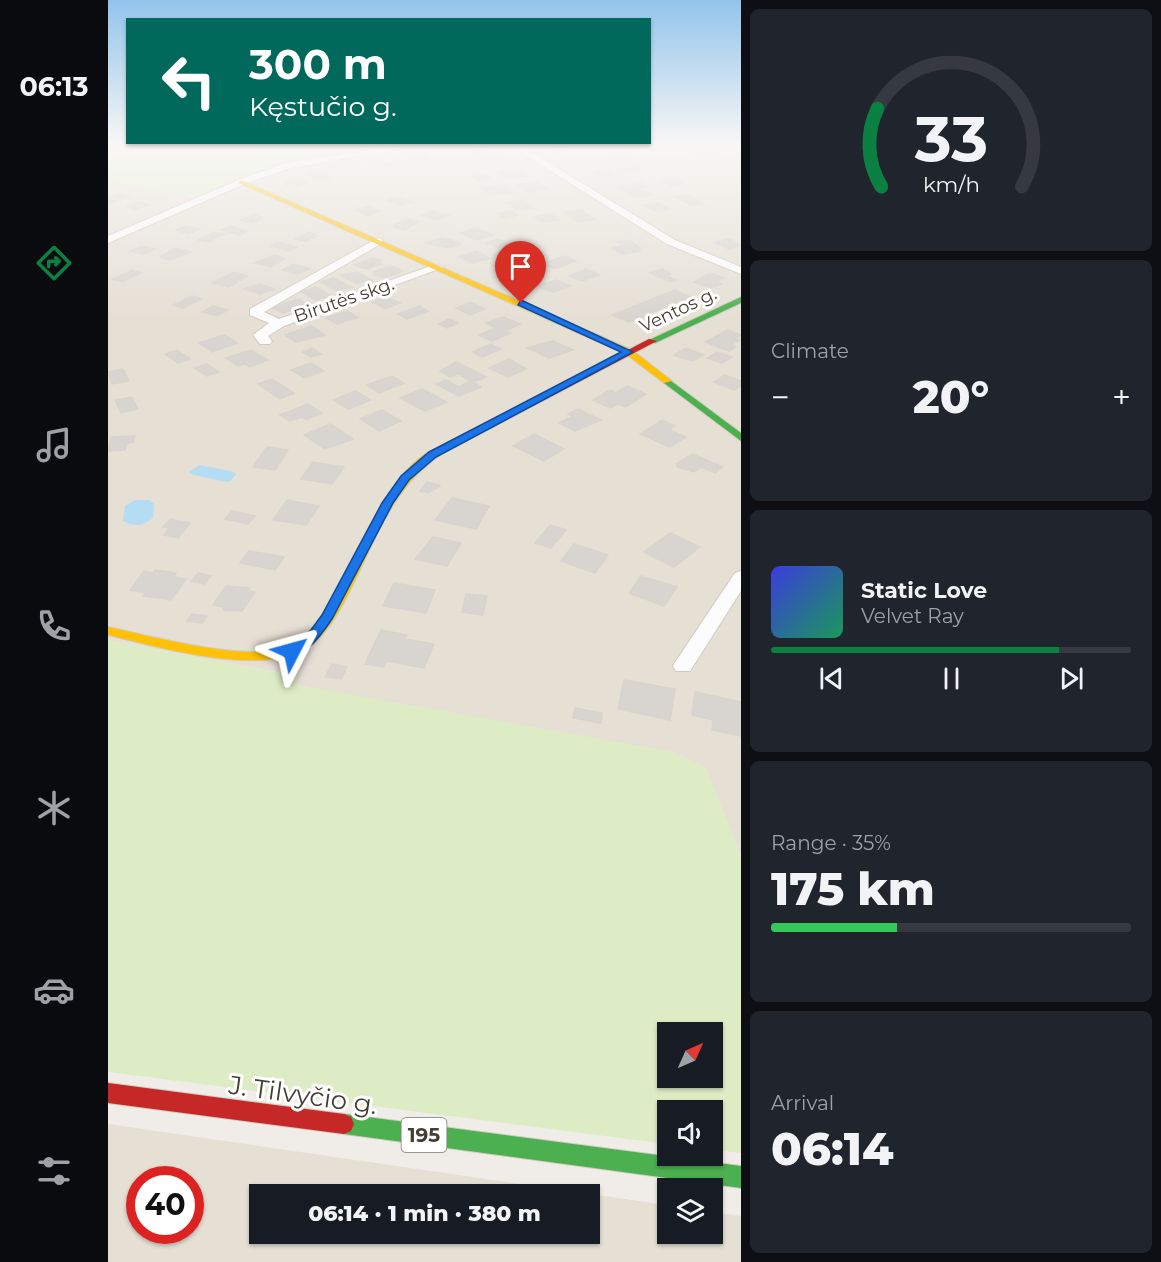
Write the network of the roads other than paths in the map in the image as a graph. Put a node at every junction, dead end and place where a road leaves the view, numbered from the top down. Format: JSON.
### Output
{"nodes":[{"id":1,"x":193,"y":203,"type":"edge"},
{"id":2,"x":290,"y":203,"type":"edge"},
{"id":3,"x":608,"y":203,"type":"edge"},
{"id":4,"x":108,"y":240,"type":"edge"},
{"id":5,"x":378,"y":241,"type":"junction"},
{"id":6,"x":438,"y":267,"type":"junction"},
{"id":7,"x":741,"y":271,"type":"edge"},
{"id":8,"x":741,"y":300,"type":"edge"},
{"id":9,"x":279,"y":323,"type":"junction"},
{"id":10,"x":265,"y":340,"type":"dead end"},
{"id":11,"x":629,"y":352,"type":"junction"},
{"id":12,"x":741,"y":438,"type":"edge"},
{"id":13,"x":741,"y":577,"type":"edge"},
{"id":14,"x":108,"y":631,"type":"edge"},
{"id":15,"x":683,"y":666,"type":"dead end"},
{"id":16,"x":108,"y":1094,"type":"edge"},
{"id":17,"x":741,"y":1177,"type":"edge"}],
"edges":[{"from":1,"to":4,"type":"street"},
{"from":2,"to":5,"type":"street"},
{"from":3,"to":7,"type":"street"},
{"from":5,"to":6,"type":"street"},
{"from":5,"to":9,"type":"street"},
{"from":6,"to":9,"type":"street","name":"Birutės skg."},
{"from":6,"to":11,"type":"street"},
{"from":8,"to":11,"type":"street","name":"Ventos g."},
{"from":9,"to":10,"type":"street","name":"Birutės skg."},
{"from":11,"to":12,"type":"street"},
{"from":11,"to":14,"type":"street","name":"Ventos g."},
{"from":13,"to":15,"type":"street"},
{"from":16,"to":17,"type":"street","name":"J. Tilvyčio g.","number":"195"}]}
